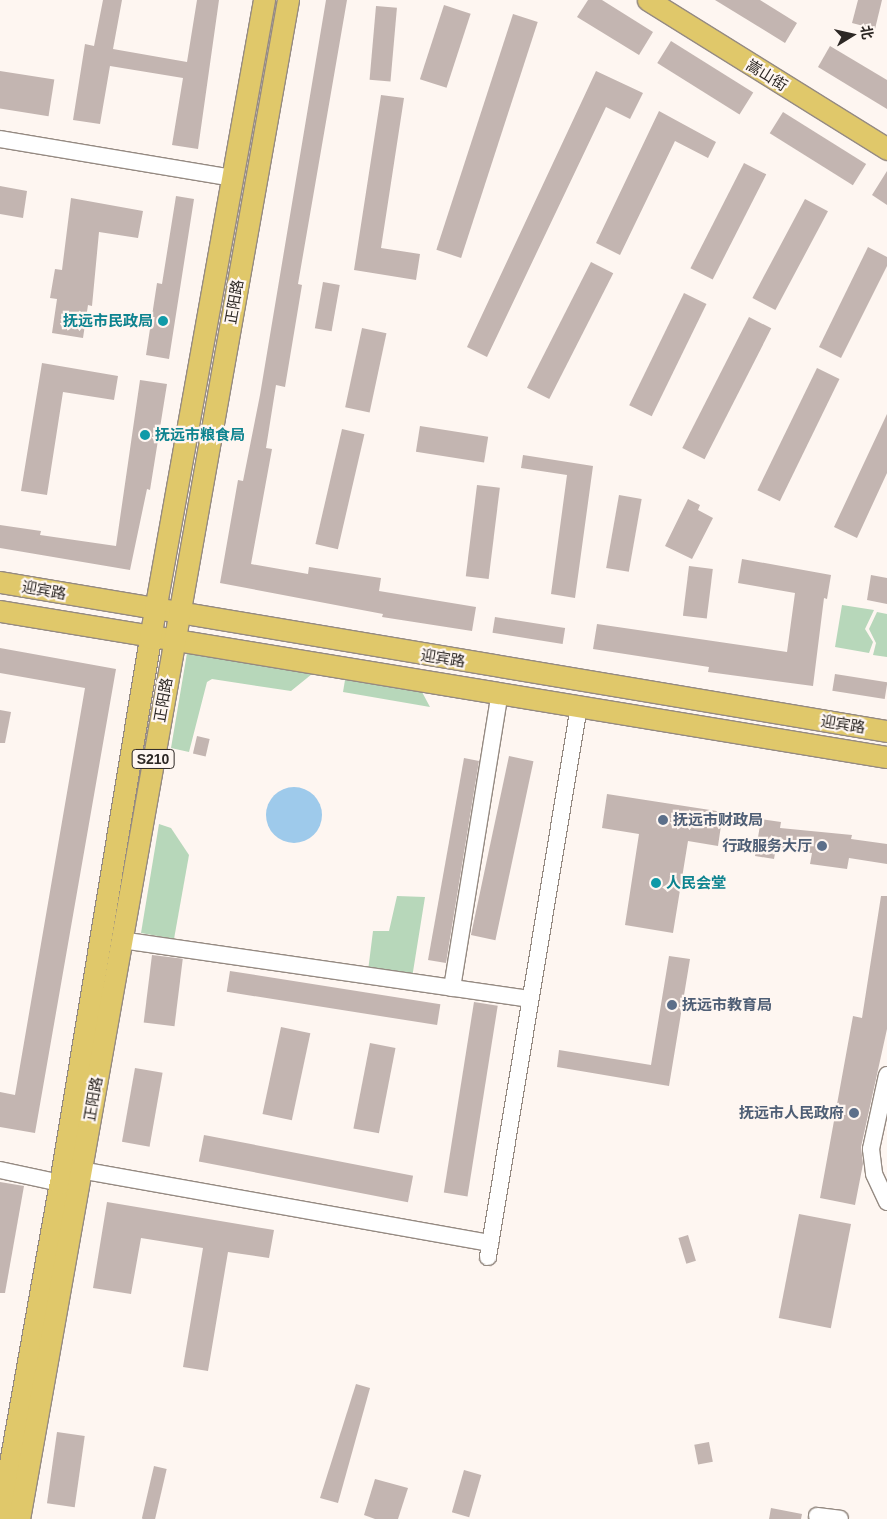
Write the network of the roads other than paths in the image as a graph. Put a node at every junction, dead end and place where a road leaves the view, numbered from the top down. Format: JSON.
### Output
{"nodes":[{"id":1,"x":264,"y":0,"type":"edge"},
{"id":2,"x":288,"y":0,"type":"edge"},
{"id":3,"x":648,"y":0,"type":"edge"},
{"id":4,"x":673,"y":0,"type":"edge"},
{"id":5,"x":887,"y":132,"type":"edge"},
{"id":6,"x":0,"y":139,"type":"edge"},
{"id":7,"x":887,"y":149,"type":"edge"},
{"id":8,"x":232,"y":178,"type":"junction"},
{"id":9,"x":0,"y":582,"type":"edge"},
{"id":10,"x":156,"y":609,"type":"junction"},
{"id":11,"x":0,"y":611,"type":"edge"},
{"id":12,"x":179,"y":614,"type":"junction"},
{"id":13,"x":150,"y":638,"type":"junction"},
{"id":14,"x":174,"y":642,"type":"junction"},
{"id":15,"x":500,"y":693,"type":"junction"},
{"id":16,"x":579,"y":706,"type":"junction"},
{"id":17,"x":887,"y":731,"type":"edge"},
{"id":18,"x":887,"y":757,"type":"edge"},
{"id":19,"x":121,"y":940,"type":"junction"},
{"id":20,"x":452,"y":988,"type":"junction"},
{"id":21,"x":530,"y":999,"type":"junction"},
{"id":22,"x":887,"y":1075,"type":"edge"},
{"id":23,"x":0,"y":1170,"type":"edge"},
{"id":24,"x":68,"y":1173,"type":"junction"},
{"id":25,"x":887,"y":1202,"type":"edge"},
{"id":26,"x":817,"y":1516,"type":"dead end"},
{"id":27,"x":0,"y":1519,"type":"edge"},
{"id":28,"x":19,"y":1519,"type":"edge"},
{"id":29,"x":840,"y":1519,"type":"edge"}],
"edges":[{"from":1,"to":8,"type":"main road","name":"正阳路"},
{"from":2,"to":12,"type":"main road","name":"正阳路","number":"S210"},
{"from":3,"to":7,"type":"main road","name":"嵩山街"},
{"from":4,"to":5,"type":"main road","name":"嵩山街"},
{"from":6,"to":8,"type":"street"},
{"from":8,"to":10,"type":"main road","name":"正阳路"},
{"from":9,"to":10,"type":"main road","name":"迎宾路"},
{"from":10,"to":12,"type":"main road","name":"迎宾路"},
{"from":10,"to":13,"type":"main road","name":"正阳路"},
{"from":11,"to":13,"type":"main road","name":"迎宾路"},
{"from":12,"to":14,"type":"main road","name":"正阳路","number":"S210"},
{"from":12,"to":17,"type":"main road","name":"迎宾路"},
{"from":13,"to":14,"type":"main road","name":"迎宾路"},
{"from":13,"to":24,"type":"main road","name":"正阳路"},
{"from":14,"to":15,"type":"main road","name":"迎宾路"},
{"from":14,"to":19,"type":"main road","name":"正阳路","number":"S210"},
{"from":15,"to":16,"type":"main road","name":"迎宾路"},
{"from":15,"to":20,"type":"street"},
{"from":16,"to":18,"type":"main road","name":"迎宾路"},
{"from":16,"to":21,"type":"street"},
{"from":19,"to":20,"type":"street"},
{"from":19,"to":24,"type":"main road","name":"正阳路","number":"S210"},
{"from":20,"to":21,"type":"street"},
{"from":21,"to":24,"type":"street"},
{"from":22,"to":25,"type":"street"},
{"from":23,"to":24,"type":"street"},
{"from":24,"to":27,"type":"main road","name":"正阳路"},
{"from":24,"to":28,"type":"main road","name":"正阳路","number":"S210"},
{"from":26,"to":29,"type":"street"}]}
